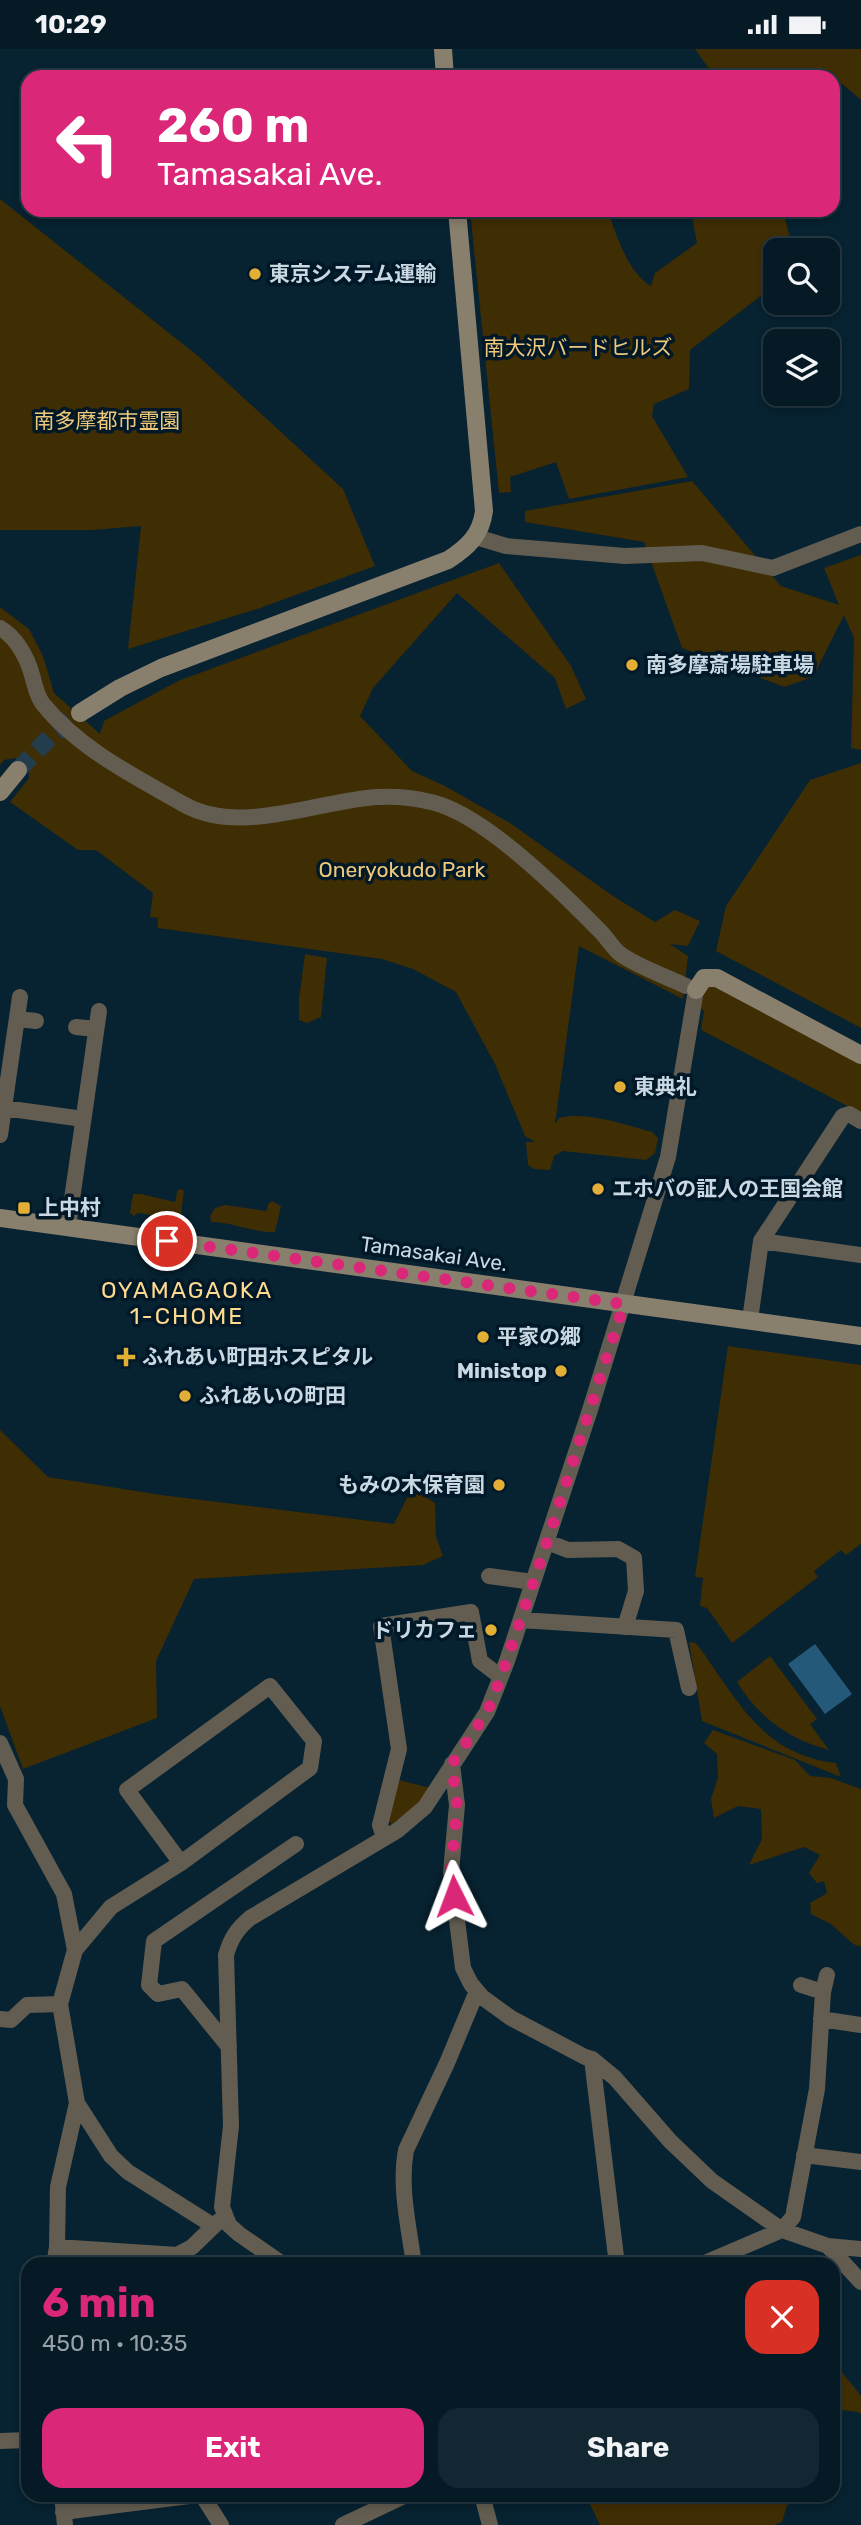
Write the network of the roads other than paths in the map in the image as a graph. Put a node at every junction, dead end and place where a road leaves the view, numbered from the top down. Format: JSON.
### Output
{"nodes":[{"id":1,"x":443,"y":49,"type":"edge"},
{"id":2,"x":444,"y":70,"type":"edge"},
{"id":3,"x":458,"y":217,"type":"edge"},
{"id":4,"x":861,"y":534,"type":"edge"},
{"id":5,"x":476,"y":537,"type":"junction"},
{"id":6,"x":0,"y":628,"type":"edge"},
{"id":7,"x":80,"y":713,"type":"tunnel mouth"},
{"id":8,"x":18,"y":770,"type":"tunnel mouth"},
{"id":9,"x":0,"y":792,"type":"edge"},
{"id":10,"x":691,"y":988,"type":"junction"},
{"id":11,"x":20,"y":997,"type":"dead end"},
{"id":12,"x":99,"y":1011,"type":"dead end"},
{"id":13,"x":17,"y":1019,"type":"junction"},
{"id":14,"x":36,"y":1021,"type":"dead end"},
{"id":15,"x":76,"y":1027,"type":"dead end"},
{"id":16,"x":96,"y":1029,"type":"junction"},
{"id":17,"x":861,"y":1055,"type":"edge"},
{"id":18,"x":4,"y":1108,"type":"junction"},
{"id":19,"x":83,"y":1119,"type":"junction"},
{"id":20,"x":861,"y":1121,"type":"edge"},
{"id":21,"x":0,"y":1135,"type":"edge"},
{"id":22,"x":0,"y":1217,"type":"edge"},
{"id":23,"x":68,"y":1227,"type":"junction"},
{"id":24,"x":761,"y":1241,"type":"junction"},
{"id":25,"x":861,"y":1255,"type":"edge"},
{"id":26,"x":624,"y":1304,"type":"junction"},
{"id":27,"x":750,"y":1320,"type":"junction"},
{"id":28,"x":861,"y":1336,"type":"edge"},
{"id":29,"x":547,"y":1542,"type":"junction"},
{"id":30,"x":489,"y":1576,"type":"dead end"},
{"id":31,"x":533,"y":1582,"type":"junction"},
{"id":32,"x":521,"y":1620,"type":"junction"},
{"id":33,"x":625,"y":1627,"type":"junction"},
{"id":34,"x":501,"y":1677,"type":"junction"},
{"id":35,"x":689,"y":1688,"type":"dead end"},
{"id":36,"x":0,"y":1743,"type":"edge"},
{"id":37,"x":452,"y":1764,"type":"junction"},
{"id":38,"x":384,"y":1838,"type":"junction"},
{"id":39,"x":296,"y":1844,"type":"dead end"},
{"id":40,"x":181,"y":1863,"type":"junction"},
{"id":41,"x":75,"y":1950,"type":"junction"},
{"id":42,"x":801,"y":1985,"type":"dead end"},
{"id":43,"x":477,"y":1991,"type":"junction"},
{"id":44,"x":60,"y":2004,"type":"junction"},
{"id":45,"x":0,"y":2019,"type":"edge"},
{"id":46,"x":821,"y":2019,"type":"junction"},
{"id":47,"x":861,"y":2025,"type":"edge"},
{"id":48,"x":229,"y":2047,"type":"junction"},
{"id":49,"x":592,"y":2059,"type":"junction"},
{"id":50,"x":77,"y":2103,"type":"junction"},
{"id":51,"x":804,"y":2155,"type":"junction"},
{"id":52,"x":861,"y":2162,"type":"edge"},
{"id":53,"x":218,"y":2220,"type":"junction"},
{"id":54,"x":782,"y":2230,"type":"junction"},
{"id":55,"x":828,"y":2246,"type":"junction"},
{"id":56,"x":57,"y":2247,"type":"junction"},
{"id":57,"x":861,"y":2249,"type":"edge"},
{"id":58,"x":55,"y":2257,"type":"edge"},
{"id":59,"x":272,"y":2257,"type":"edge"},
{"id":60,"x":413,"y":2257,"type":"edge"},
{"id":61,"x":616,"y":2257,"type":"edge"},
{"id":62,"x":719,"y":2257,"type":"edge"},
{"id":63,"x":838,"y":2257,"type":"edge"},
{"id":64,"x":840,"y":2259,"type":"edge"},
{"id":65,"x":861,"y":2282,"type":"edge"},
{"id":66,"x":21,"y":2440,"type":"edge"},
{"id":67,"x":0,"y":2441,"type":"edge"},
{"id":68,"x":140,"y":2502,"type":"edge"},
{"id":69,"x":205,"y":2502,"type":"edge"},
{"id":70,"x":395,"y":2502,"type":"edge"},
{"id":71,"x":484,"y":2502,"type":"edge"},
{"id":72,"x":63,"y":2511,"type":"edge"},
{"id":73,"x":368,"y":2520,"type":"edge"},
{"id":74,"x":221,"y":2525,"type":"edge"},
{"id":75,"x":343,"y":2525,"type":"edge"},
{"id":76,"x":489,"y":2525,"type":"edge"}],
"edges":[{"from":1,"to":2,"type":"street"},
{"from":3,"to":5,"type":"street"},
{"from":4,"to":5,"type":"street"},
{"from":5,"to":7,"type":"street"},
{"from":6,"to":10,"type":"street"},
{"from":8,"to":9,"type":"street"},
{"from":10,"to":17,"type":"street"},
{"from":10,"to":26,"type":"street"},
{"from":11,"to":13,"type":"street"},
{"from":12,"to":16,"type":"street"},
{"from":13,"to":14,"type":"street"},
{"from":13,"to":18,"type":"street"},
{"from":15,"to":16,"type":"street"},
{"from":16,"to":19,"type":"street"},
{"from":18,"to":19,"type":"street"},
{"from":18,"to":21,"type":"street"},
{"from":19,"to":23,"type":"street"},
{"from":20,"to":24,"type":"street"},
{"from":22,"to":23,"type":"street","name":"Tamasakai Ave."},
{"from":23,"to":26,"type":"street","name":"Tamasakai Ave."},
{"from":24,"to":25,"type":"street"},
{"from":24,"to":27,"type":"street"},
{"from":26,"to":27,"type":"street","name":"Tamasakai Ave."},
{"from":26,"to":29,"type":"street"},
{"from":27,"to":28,"type":"street","name":"Tamasakai Ave."},
{"from":29,"to":31,"type":"street"},
{"from":29,"to":33,"type":"street"},
{"from":30,"to":31,"type":"street"},
{"from":31,"to":32,"type":"street"},
{"from":32,"to":33,"type":"street"},
{"from":32,"to":34,"type":"street"},
{"from":33,"to":35,"type":"street"},
{"from":34,"to":37,"type":"street"},
{"from":34,"to":38,"type":"street"},
{"from":36,"to":41,"type":"street"},
{"from":37,"to":38,"type":"street"},
{"from":37,"to":43,"type":"street"},
{"from":38,"to":48,"type":"street"},
{"from":39,"to":48,"type":"street"},
{"from":40,"to":40,"type":"street"},
{"from":40,"to":41,"type":"street"},
{"from":41,"to":44,"type":"street"},
{"from":42,"to":46,"type":"street"},
{"from":43,"to":49,"type":"street"},
{"from":43,"to":60,"type":"street"},
{"from":44,"to":45,"type":"street"},
{"from":44,"to":50,"type":"street"},
{"from":46,"to":47,"type":"street"},
{"from":46,"to":51,"type":"street"},
{"from":48,"to":53,"type":"street"},
{"from":49,"to":54,"type":"street"},
{"from":49,"to":61,"type":"street"},
{"from":50,"to":53,"type":"street"},
{"from":50,"to":56,"type":"street"},
{"from":51,"to":52,"type":"street"},
{"from":51,"to":54,"type":"street"},
{"from":53,"to":56,"type":"street"},
{"from":53,"to":59,"type":"street"},
{"from":54,"to":55,"type":"street"},
{"from":54,"to":62,"type":"street"},
{"from":55,"to":57,"type":"street"},
{"from":55,"to":63,"type":"street"},
{"from":56,"to":58,"type":"street"},
{"from":64,"to":65,"type":"street"},
{"from":66,"to":67,"type":"street"},
{"from":68,"to":72,"type":"street"},
{"from":69,"to":74,"type":"street"},
{"from":70,"to":73,"type":"street"},
{"from":71,"to":76,"type":"street"},
{"from":73,"to":75,"type":"street"}]}
